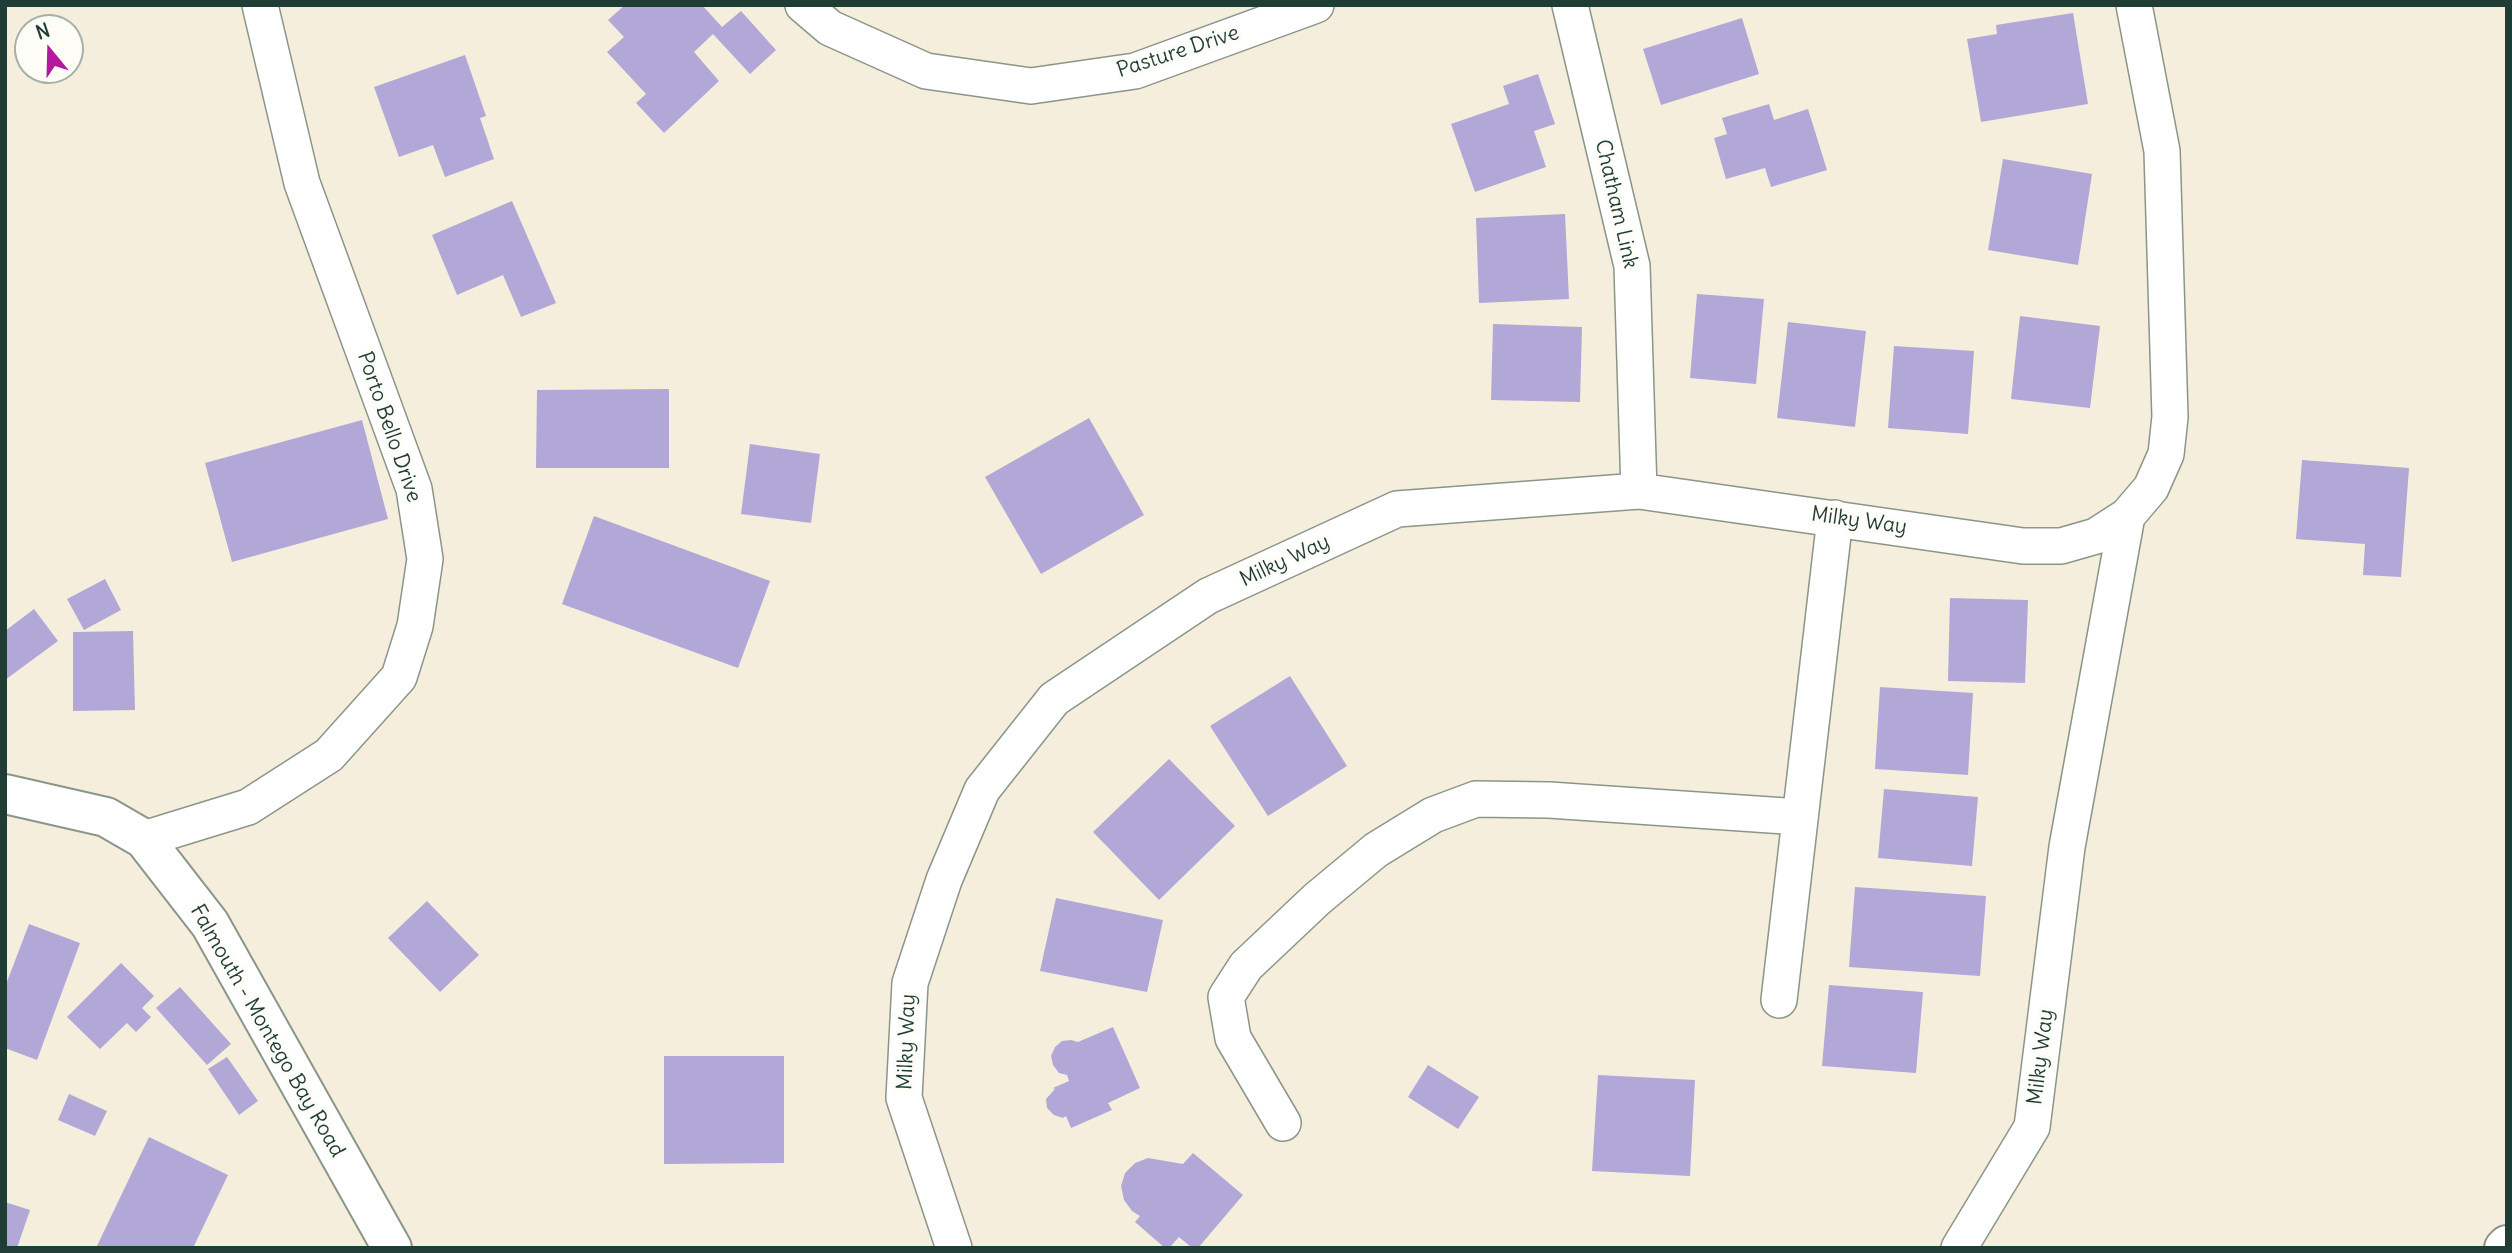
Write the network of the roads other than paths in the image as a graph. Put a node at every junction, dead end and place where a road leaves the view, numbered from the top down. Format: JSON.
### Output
{"nodes":[{"id":1,"x":260,"y":5,"type":"edge"},
{"id":2,"x":803,"y":5,"type":"edge"},
{"id":3,"x":1316,"y":5,"type":"edge"},
{"id":4,"x":1570,"y":5,"type":"edge"},
{"id":5,"x":2134,"y":5,"type":"edge"},
{"id":6,"x":1639,"y":491,"type":"junction"},
{"id":7,"x":2127,"y":516,"type":"junction"},
{"id":8,"x":1835,"y":518,"type":"junction"},
{"id":9,"x":5,"y":794,"type":"edge"},
{"id":10,"x":1800,"y":817,"type":"junction"},
{"id":11,"x":144,"y":839,"type":"junction"},
{"id":12,"x":1779,"y":1000,"type":"dead end"},
{"id":13,"x":1283,"y":1123,"type":"dead end"},
{"id":14,"x":392,"y":1248,"type":"edge"},
{"id":15,"x":954,"y":1248,"type":"edge"},
{"id":16,"x":1959,"y":1248,"type":"edge"}],
"edges":[{"from":1,"to":11,"type":"street","name":"Porto Bello Drive"},
{"from":2,"to":3,"type":"street","name":"Pasture Drive"},
{"from":4,"to":6,"type":"street","name":"Chatham Link"},
{"from":5,"to":7,"type":"street","name":"Milky Way"},
{"from":6,"to":8,"type":"street","name":"Milky Way"},
{"from":6,"to":15,"type":"street","name":"Milky Way"},
{"from":7,"to":8,"type":"street","name":"Milky Way"},
{"from":7,"to":16,"type":"street","name":"Milky Way"},
{"from":8,"to":10,"type":"street"},
{"from":9,"to":11,"type":"main road","name":"Falmouth - Montego Bay Road"},
{"from":10,"to":12,"type":"street"},
{"from":10,"to":13,"type":"street"},
{"from":11,"to":14,"type":"main road","name":"Falmouth - Montego Bay Road"}]}
